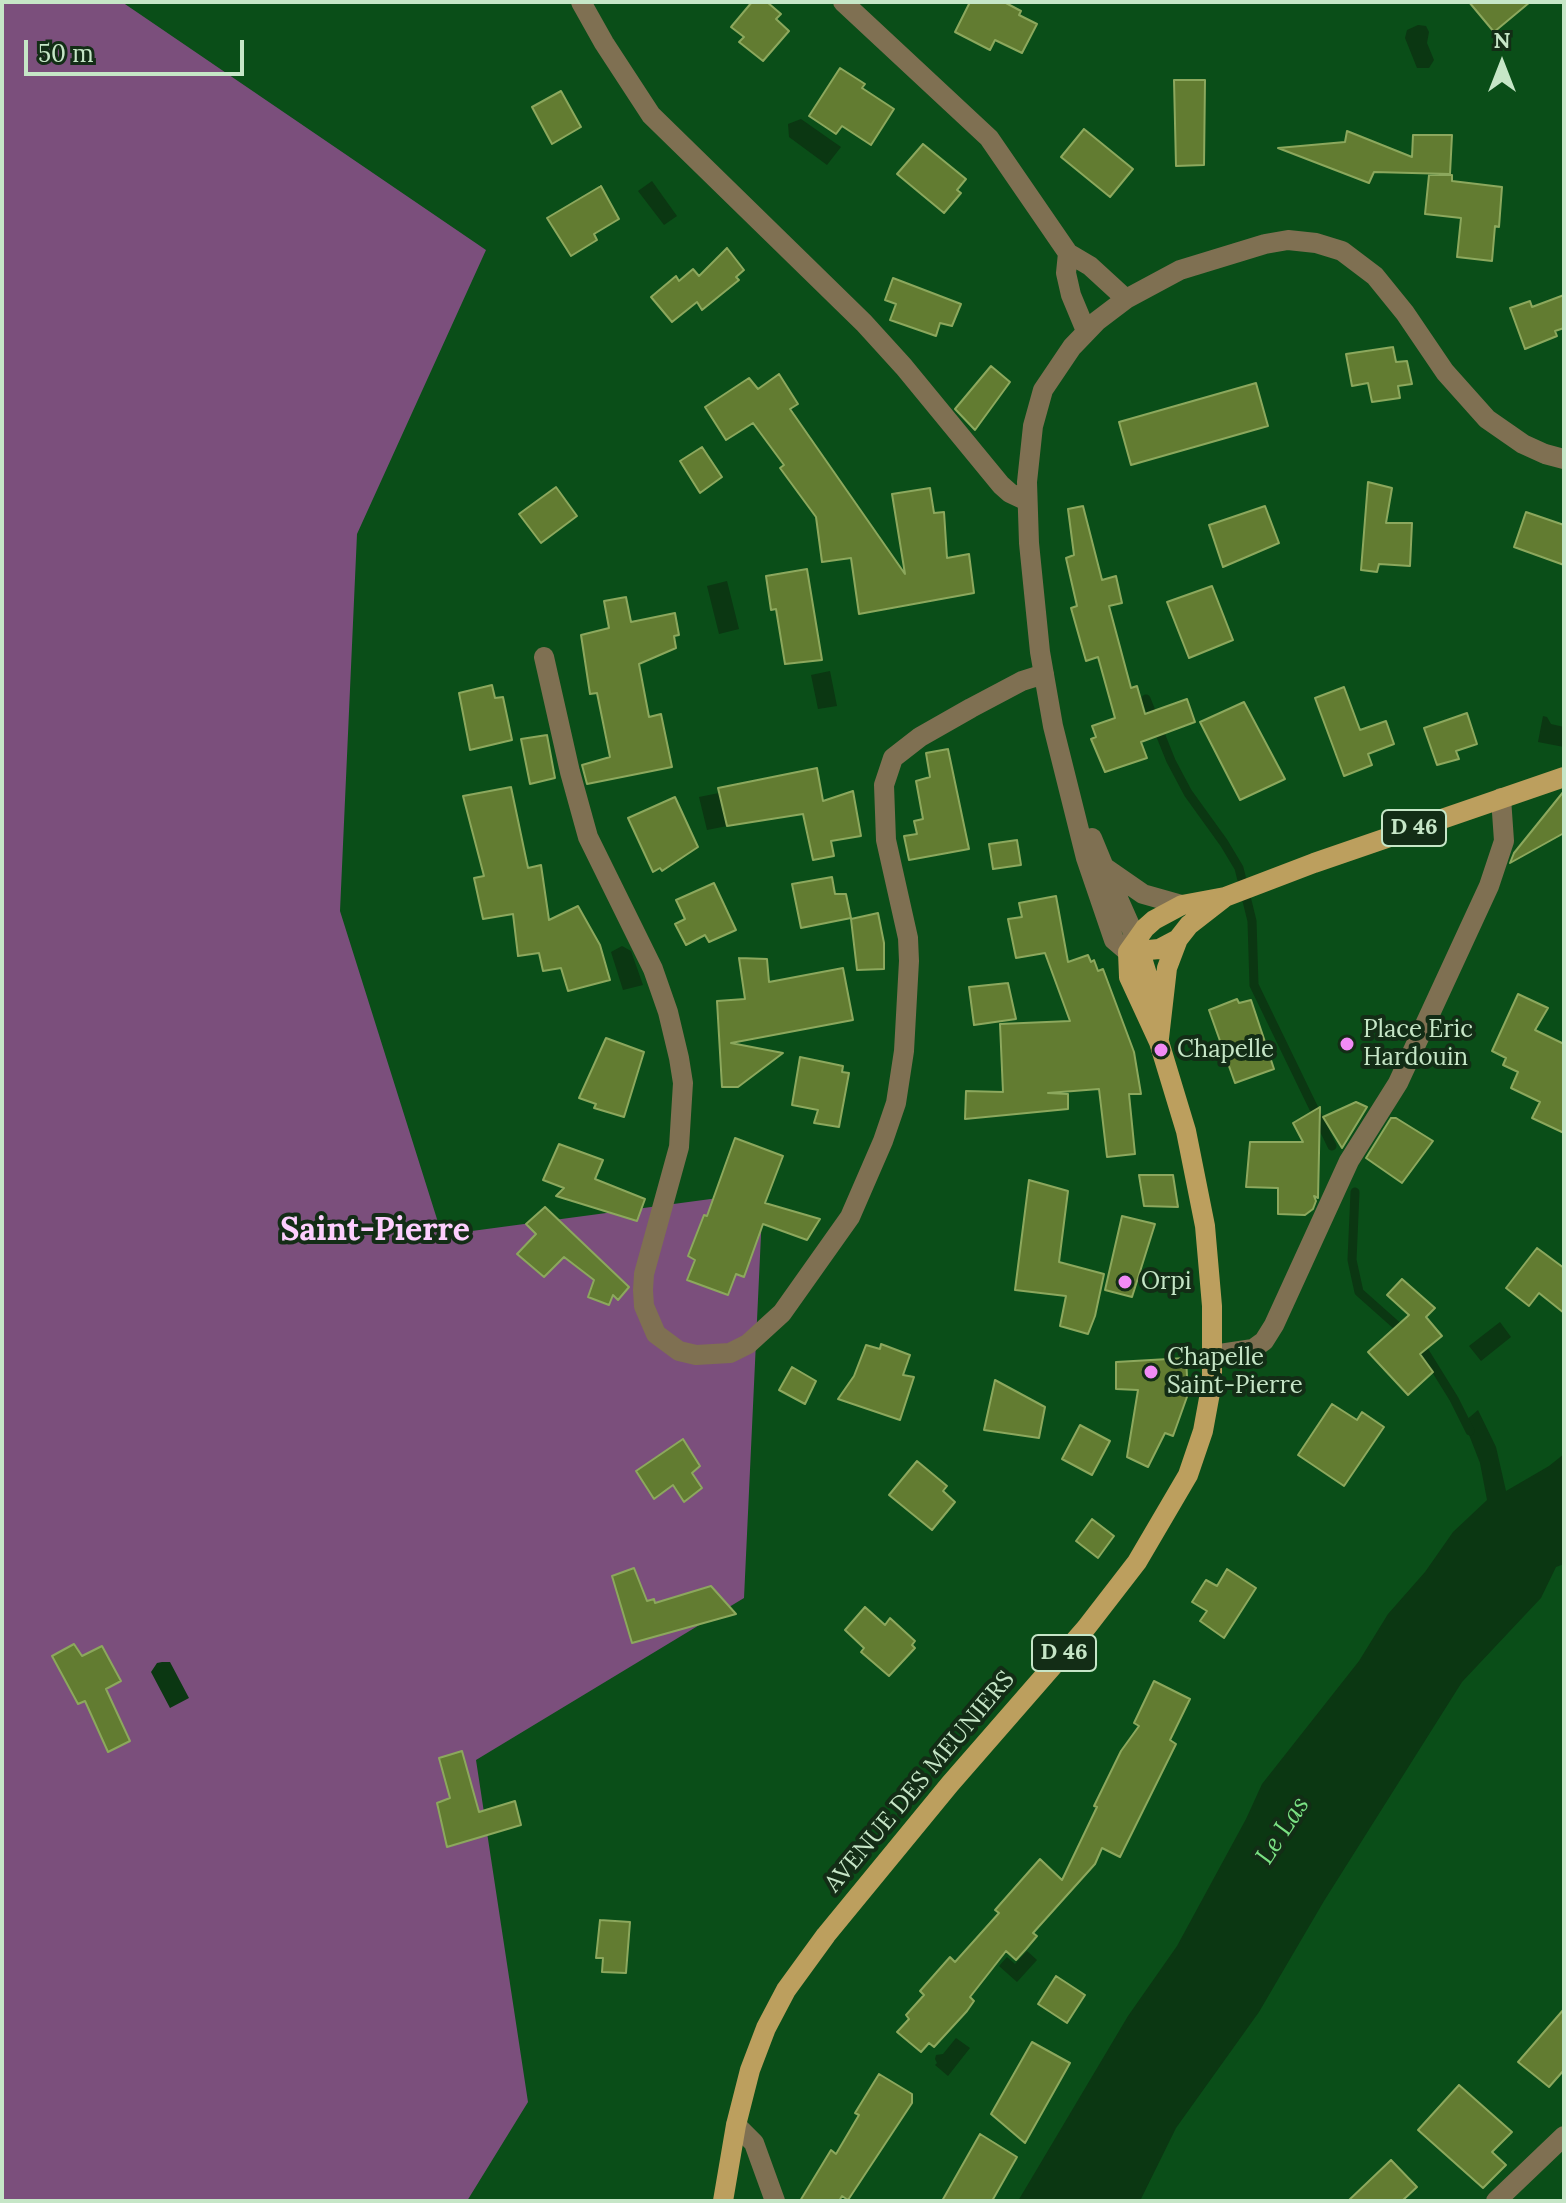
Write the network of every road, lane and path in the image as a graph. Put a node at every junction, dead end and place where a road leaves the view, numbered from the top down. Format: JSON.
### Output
{"nodes":[{"id":1,"x":581,"y":2,"type":"edge"},
{"id":2,"x":843,"y":2,"type":"edge"},
{"id":3,"x":1068,"y":253,"type":"junction"},
{"id":4,"x":1126,"y":299,"type":"junction"},
{"id":5,"x":1086,"y":331,"type":"junction"},
{"id":6,"x":1564,"y":459,"type":"edge"},
{"id":7,"x":1027,"y":501,"type":"junction"},
{"id":8,"x":544,"y":657,"type":"dead end"},
{"id":9,"x":1044,"y":674,"type":"junction"},
{"id":10,"x":1564,"y":777,"type":"edge"},
{"id":11,"x":1070,"y":787,"type":"junction"},
{"id":12,"x":1501,"y":798,"type":"junction"},
{"id":13,"x":1104,"y":867,"type":"junction"},
{"id":14,"x":1225,"y":897,"type":"junction"},
{"id":15,"x":1182,"y":905,"type":"junction"},
{"id":16,"x":1178,"y":939,"type":"junction"},
{"id":17,"x":1135,"y":948,"type":"junction"},
{"id":18,"x":1160,"y":1018,"type":"junction"},
{"id":19,"x":1159,"y":1042,"type":"junction"},
{"id":20,"x":1213,"y":1355,"type":"junction"},
{"id":21,"x":736,"y":2125,"type":"junction"},
{"id":22,"x":1564,"y":2136,"type":"edge"},
{"id":23,"x":723,"y":2201,"type":"edge"},
{"id":24,"x":775,"y":2201,"type":"edge"},
{"id":25,"x":1496,"y":2201,"type":"edge"}],
"edges":[{"from":1,"to":7,"type":"street"},
{"from":2,"to":3,"type":"street"},
{"from":3,"to":4,"type":"street"},
{"from":3,"to":5,"type":"street"},
{"from":4,"to":5,"type":"street"},
{"from":4,"to":6,"type":"street"},
{"from":5,"to":7,"type":"street"},
{"from":7,"to":9,"type":"street"},
{"from":8,"to":9,"type":"street"},
{"from":9,"to":11,"type":"street"},
{"from":10,"to":12,"type":"main road","number":"D 46"},
{"from":11,"to":13,"type":"street"},
{"from":11,"to":17,"type":"street"},
{"from":12,"to":14,"type":"main road","number":"D 46"},
{"from":12,"to":20,"type":"street"},
{"from":13,"to":15,"type":"street"},
{"from":13,"to":17,"type":"street"},
{"from":14,"to":15,"type":"main road","number":"D 46"},
{"from":14,"to":16,"type":"main road","number":"D 46"},
{"from":15,"to":17,"type":"main road","number":"D 46"},
{"from":16,"to":17,"type":"main road"},
{"from":16,"to":18,"type":"main road","name":"AVENUE DES MEUNIERS","number":"D 46"},
{"from":17,"to":18,"type":"main road"},
{"from":17,"to":19,"type":"main road","name":"AVENUE DES MEUNIERS","number":"D 46"},
{"from":18,"to":19,"type":"main road","name":"AVENUE DES MEUNIERS","number":"D 46"},
{"from":19,"to":20,"type":"main road","name":"AVENUE DES MEUNIERS","number":"D 46"},
{"from":20,"to":21,"type":"main road","name":"AVENUE DES MEUNIERS","number":"D 46"},
{"from":21,"to":23,"type":"main road","name":"AVENUE DES MEUNIERS","number":"D 46"},
{"from":21,"to":24,"type":"street"},
{"from":22,"to":25,"type":"street"}]}
